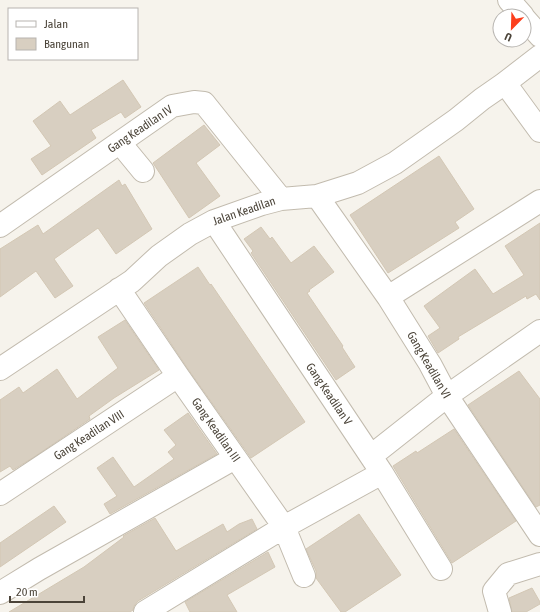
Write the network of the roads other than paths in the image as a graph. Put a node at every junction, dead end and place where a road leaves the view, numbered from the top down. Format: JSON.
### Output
{"nodes":[{"id":1,"x":509,"y":0,"type":"edge"},
{"id":2,"x":516,"y":8,"type":"edge"},
{"id":3,"x":532,"y":27,"type":"edge"},
{"id":4,"x":540,"y":36,"type":"edge"},
{"id":5,"x":540,"y":56,"type":"edge"},
{"id":6,"x":505,"y":83,"type":"junction"},
{"id":7,"x":540,"y":132,"type":"edge"},
{"id":8,"x":120,"y":143,"type":"junction"},
{"id":9,"x":143,"y":171,"type":"dead end"},
{"id":10,"x":317,"y":196,"type":"junction"},
{"id":11,"x":282,"y":198,"type":"junction"},
{"id":12,"x":540,"y":201,"type":"edge"},
{"id":13,"x":214,"y":221,"type":"junction"},
{"id":14,"x":0,"y":226,"type":"edge"},
{"id":15,"x":119,"y":289,"type":"junction"},
{"id":16,"x":388,"y":297,"type":"junction"},
{"id":17,"x":540,"y":331,"type":"edge"},
{"id":18,"x":0,"y":369,"type":"edge"},
{"id":19,"x":178,"y":376,"type":"junction"},
{"id":20,"x":447,"y":396,"type":"junction"},
{"id":21,"x":235,"y":458,"type":"junction"},
{"id":22,"x":377,"y":464,"type":"junction"},
{"id":23,"x":0,"y":494,"type":"edge"},
{"id":24,"x":284,"y":527,"type":"junction"},
{"id":25,"x":540,"y":535,"type":"edge"},
{"id":26,"x":540,"y":564,"type":"edge"},
{"id":27,"x":441,"y":570,"type":"dead end"},
{"id":28,"x":304,"y":576,"type":"dead end"},
{"id":29,"x":0,"y":593,"type":"edge"},
{"id":30,"x":145,"y":612,"type":"edge"},
{"id":31,"x":500,"y":612,"type":"edge"}],
"edges":[{"from":1,"to":2,"type":"street"},
{"from":3,"to":4,"type":"street"},
{"from":5,"to":6,"type":"street","name":"Jalan Keadilan"},
{"from":6,"to":7,"type":"street"},
{"from":6,"to":10,"type":"street","name":"Jalan Keadilan"},
{"from":8,"to":9,"type":"street"},
{"from":8,"to":11,"type":"street","name":"Gang Keadilan IV"},
{"from":8,"to":14,"type":"street","name":"Gang Keadilan IV"},
{"from":10,"to":11,"type":"street","name":"Jalan Keadilan"},
{"from":10,"to":16,"type":"street","name":"Gang Keadilan VI"},
{"from":11,"to":13,"type":"street","name":"Jalan Keadilan"},
{"from":12,"to":16,"type":"street"},
{"from":13,"to":15,"type":"street","name":"Jalan Keadilan"},
{"from":13,"to":22,"type":"street","name":"Gang Keadilan V"},
{"from":15,"to":18,"type":"street","name":"Jalan Keadilan"},
{"from":15,"to":19,"type":"street","name":"Gang Keadilan III"},
{"from":16,"to":20,"type":"street","name":"Gang Keadilan VI"},
{"from":17,"to":20,"type":"street"},
{"from":19,"to":21,"type":"street","name":"Gang Keadilan III"},
{"from":19,"to":23,"type":"street","name":"Gang Keadilan VIII"},
{"from":20,"to":22,"type":"street"},
{"from":20,"to":25,"type":"street","name":"Gang Keadilan VI"},
{"from":21,"to":24,"type":"street","name":"Gang Keadilan III"},
{"from":21,"to":29,"type":"street"},
{"from":22,"to":24,"type":"street"},
{"from":22,"to":27,"type":"street","name":"Gang Keadilan V"},
{"from":24,"to":28,"type":"street","name":"Gang Keadilan III"},
{"from":24,"to":30,"type":"street"},
{"from":26,"to":31,"type":"street"}]}
